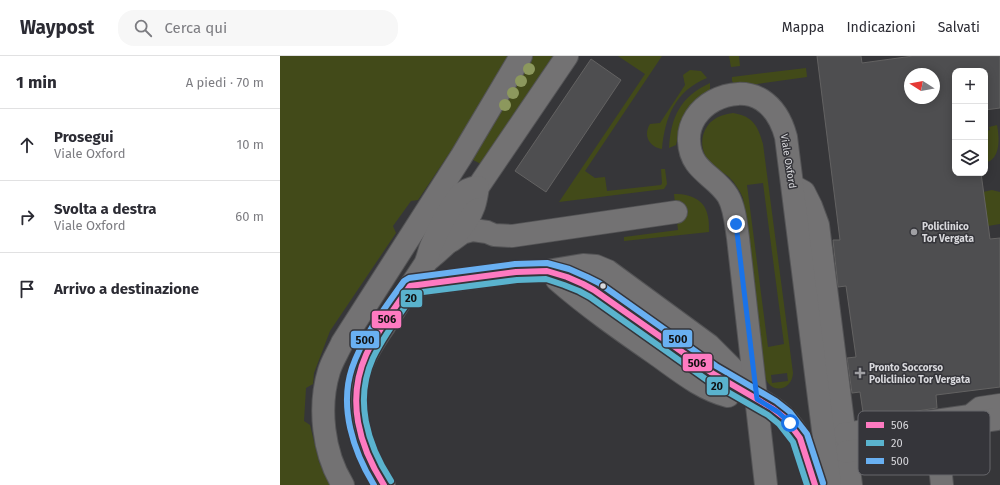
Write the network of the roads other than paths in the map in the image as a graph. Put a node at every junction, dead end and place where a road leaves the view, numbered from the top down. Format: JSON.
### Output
{"nodes":[{"id":1,"x":521,"y":56,"type":"edge"},
{"id":2,"x":567,"y":56,"type":"edge"},
{"id":3,"x":793,"y":186,"type":"junction"},
{"id":4,"x":471,"y":197,"type":"junction"},
{"id":5,"x":676,"y":212,"type":"dead end"},
{"id":6,"x":487,"y":232,"type":"junction"},
{"id":7,"x":450,"y":242,"type":"junction"},
{"id":8,"x":426,"y":262,"type":"junction"},
{"id":9,"x":547,"y":271,"type":"junction"},
{"id":10,"x":410,"y":286,"type":"junction"},
{"id":11,"x":757,"y":399,"type":"junction"},
{"id":12,"x":1000,"y":406,"type":"edge"},
{"id":13,"x":976,"y":411,"type":"edge"},
{"id":14,"x":1000,"y":418,"type":"edge"},
{"id":15,"x":990,"y":420,"type":"edge"},
{"id":16,"x":858,"y":440,"type":"edge"},
{"id":17,"x":858,"y":442,"type":"edge"},
{"id":18,"x":845,"y":443,"type":"junction"},
{"id":19,"x":343,"y":485,"type":"edge"},
{"id":20,"x":384,"y":485,"type":"edge"},
{"id":21,"x":766,"y":485,"type":"edge"},
{"id":22,"x":815,"y":485,"type":"edge"},
{"id":23,"x":830,"y":485,"type":"edge"},
{"id":24,"x":851,"y":485,"type":"edge"}],
"edges":[{"from":1,"to":19,"type":"lane"},
{"from":2,"to":4,"type":"lane"},
{"from":3,"to":11,"type":"lane","name":"Viale Oxford"},
{"from":3,"to":18,"type":"lane"},
{"from":3,"to":23,"type":"lane","name":"Viale Oxford"},
{"from":4,"to":6,"type":"lane"},
{"from":4,"to":7,"type":"lane"},
{"from":4,"to":8,"type":"lane"},
{"from":5,"to":6,"type":"lane"},
{"from":6,"to":7,"type":"lane"},
{"from":7,"to":8,"type":"lane"},
{"from":8,"to":10,"type":"lane"},
{"from":9,"to":10,"type":"lane"},
{"from":9,"to":11,"type":"lane"},
{"from":9,"to":11,"type":"lane"},
{"from":10,"to":20,"type":"lane"},
{"from":11,"to":21,"type":"lane","name":"Viale Oxford"},
{"from":11,"to":22,"type":"lane"},
{"from":12,"to":13,"type":"lane"},
{"from":14,"to":15,"type":"lane"},
{"from":16,"to":18,"type":"lane"},
{"from":17,"to":18,"type":"lane"},
{"from":18,"to":24,"type":"lane"}]}
